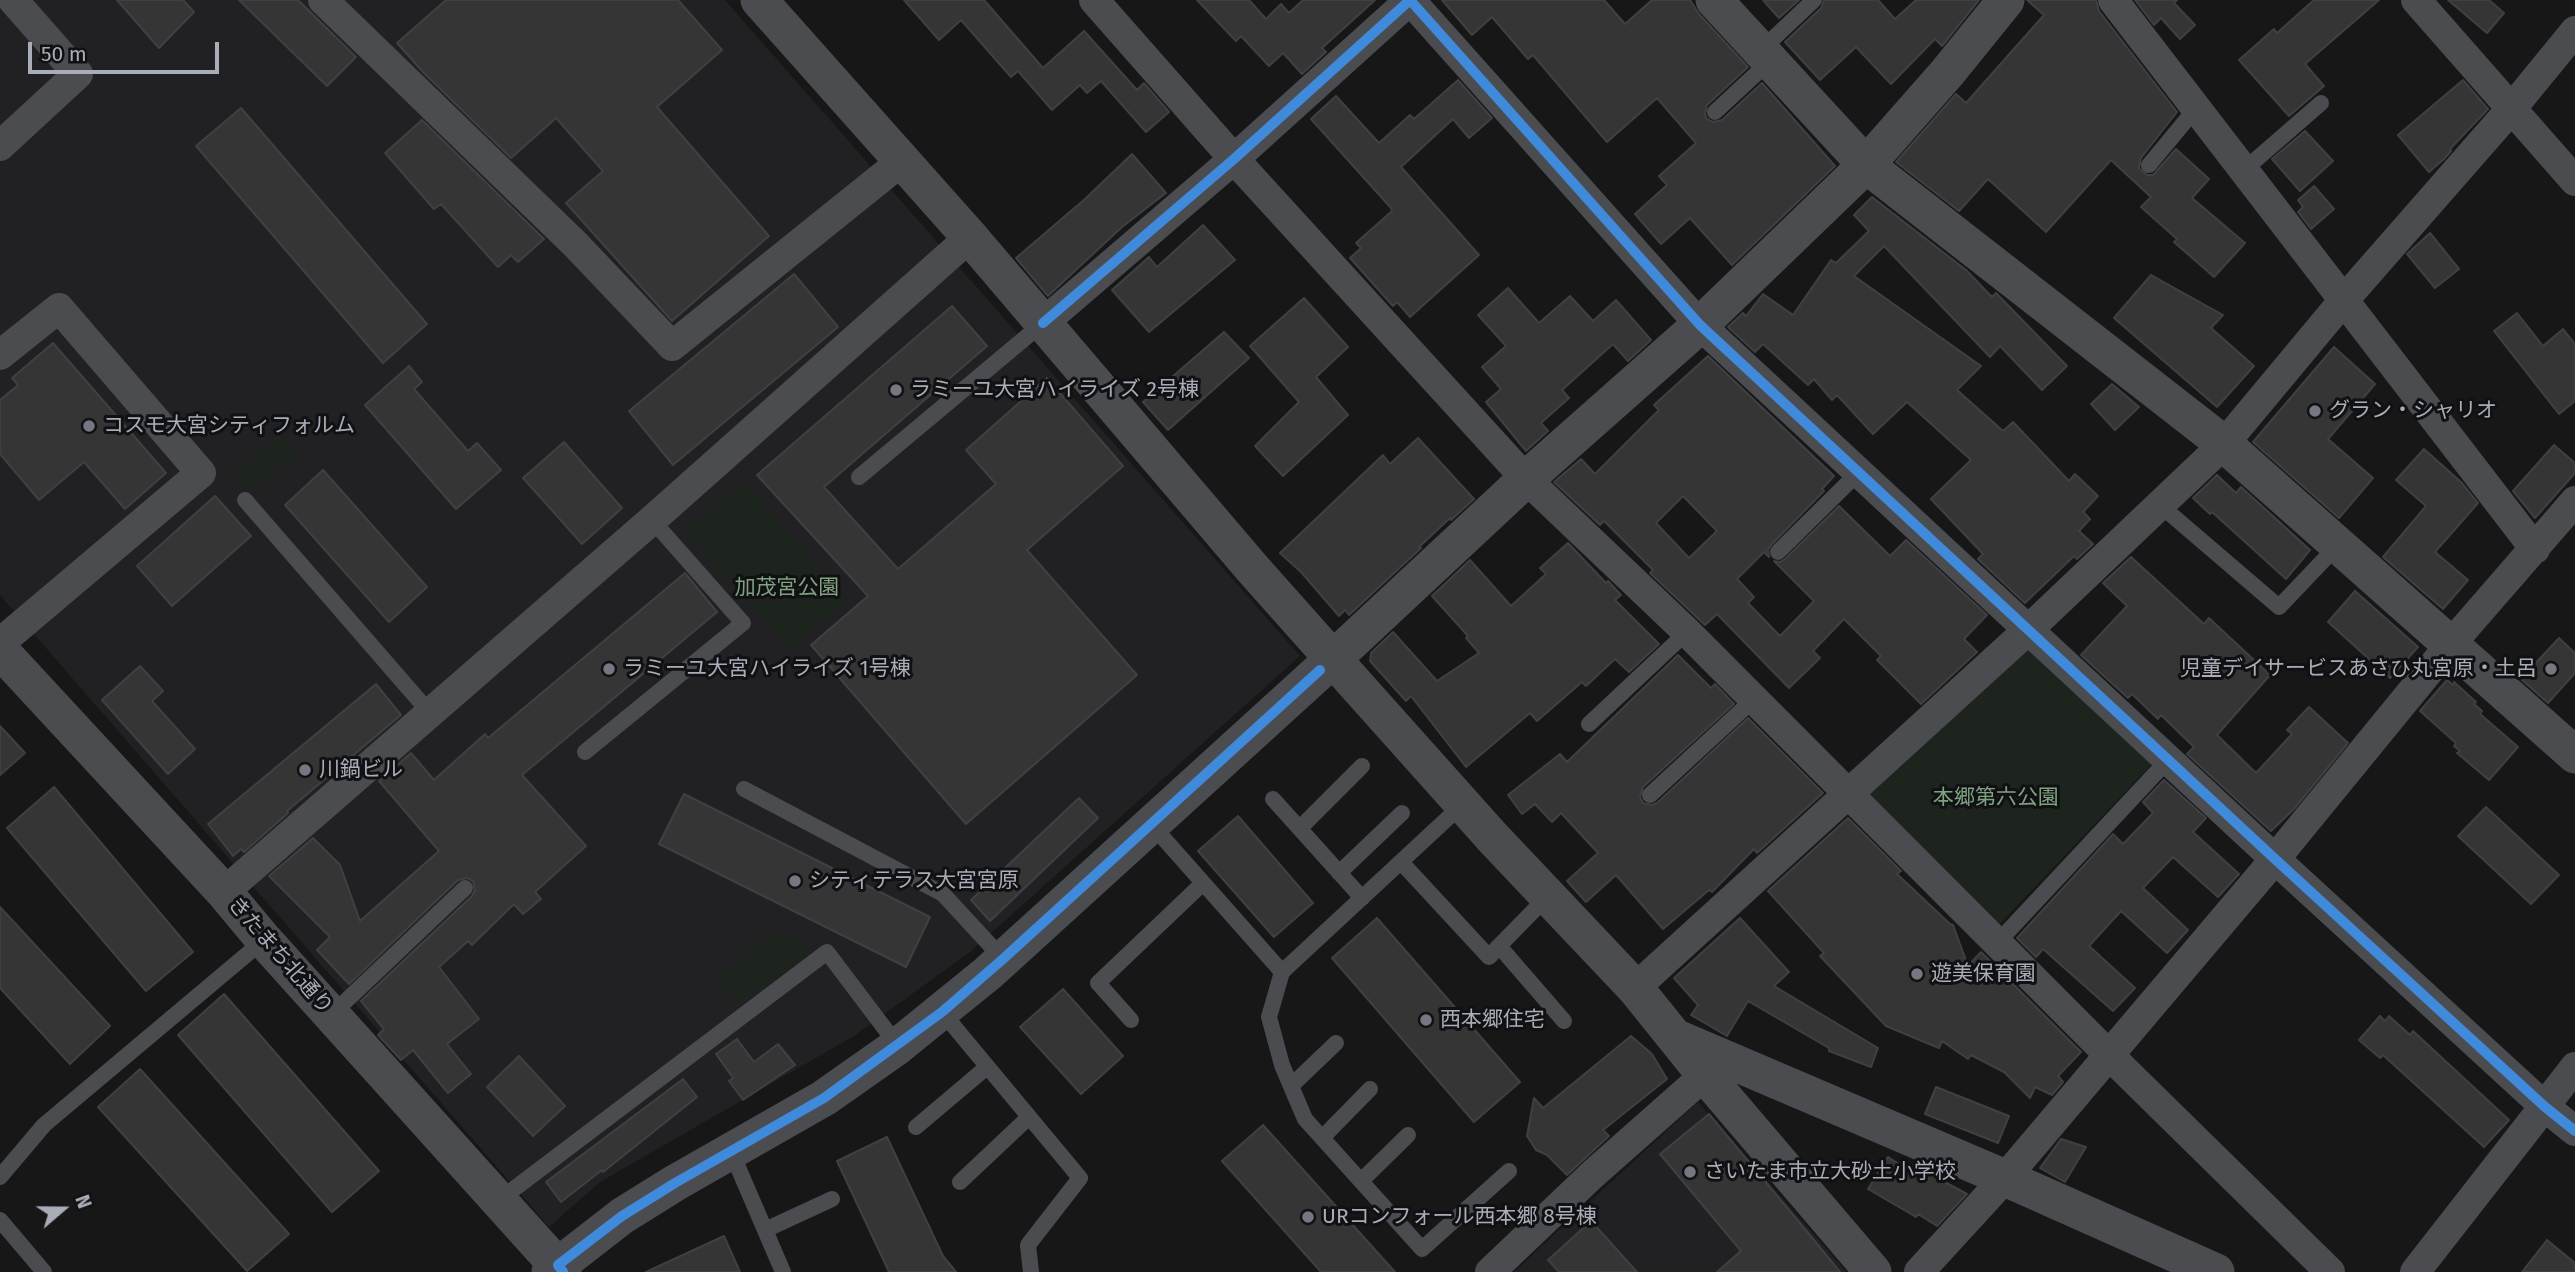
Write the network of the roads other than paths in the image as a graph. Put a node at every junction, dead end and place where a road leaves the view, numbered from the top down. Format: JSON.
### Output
{"nodes":[{"id":1,"x":13,"y":0,"type":"edge"},
{"id":2,"x":323,"y":0,"type":"edge"},
{"id":3,"x":1094,"y":0,"type":"edge"},
{"id":4,"x":1714,"y":0,"type":"edge"},
{"id":5,"x":1814,"y":0,"type":"edge"},
{"id":6,"x":2006,"y":0,"type":"edge"},
{"id":7,"x":2113,"y":0,"type":"edge"},
{"id":8,"x":2416,"y":0,"type":"edge"},
{"id":9,"x":770,"y":4,"type":"edge"},
{"id":10,"x":2575,"y":31,"type":"edge"},
{"id":11,"x":1765,"y":56,"type":"junction"},
{"id":12,"x":2321,"y":103,"type":"dead end"},
{"id":13,"x":2197,"y":107,"type":"junction"},
{"id":14,"x":2512,"y":108,"type":"junction"},
{"id":15,"x":1715,"y":112,"type":"dead end"},
{"id":16,"x":0,"y":146,"type":"edge"},
{"id":17,"x":1234,"y":159,"type":"junction"},
{"id":18,"x":902,"y":161,"type":"junction"},
{"id":19,"x":1866,"y":165,"type":"junction"},
{"id":20,"x":2149,"y":165,"type":"dead end"},
{"id":21,"x":2245,"y":170,"type":"junction"},
{"id":22,"x":2575,"y":181,"type":"edge"},
{"id":23,"x":970,"y":237,"type":"junction"},
{"id":24,"x":2343,"y":301,"type":"junction"},
{"id":25,"x":1043,"y":323,"type":"junction"},
{"id":26,"x":1700,"y":325,"type":"junction"},
{"id":27,"x":0,"y":355,"type":"edge"},
{"id":28,"x":2224,"y":444,"type":"junction"},
{"id":29,"x":1858,"y":472,"type":"junction"},
{"id":30,"x":859,"y":477,"type":"dead end"},
{"id":31,"x":1526,"y":479,"type":"junction"},
{"id":32,"x":244,"y":500,"type":"dead end"},
{"id":33,"x":2575,"y":501,"type":"edge"},
{"id":34,"x":2160,"y":505,"type":"junction"},
{"id":35,"x":652,"y":520,"type":"junction"},
{"id":36,"x":2338,"y":545,"type":"junction"},
{"id":37,"x":2535,"y":548,"type":"junction"},
{"id":38,"x":1778,"y":552,"type":"dead end"},
{"id":39,"x":2028,"y":630,"type":"junction"},
{"id":40,"x":1687,"y":632,"type":"junction"},
{"id":41,"x":0,"y":643,"type":"edge"},
{"id":42,"x":2450,"y":645,"type":"junction"},
{"id":43,"x":0,"y":650,"type":"edge"},
{"id":44,"x":1333,"y":659,"type":"junction"},
{"id":45,"x":1754,"y":699,"type":"junction"},
{"id":46,"x":430,"y":713,"type":"junction"},
{"id":47,"x":1589,"y":724,"type":"dead end"},
{"id":48,"x":585,"y":752,"type":"dead end"},
{"id":49,"x":2575,"y":755,"type":"edge"},
{"id":50,"x":2168,"y":760,"type":"junction"},
{"id":51,"x":1362,"y":766,"type":"dead end"},
{"id":52,"x":744,"y":789,"type":"dead end"},
{"id":53,"x":1847,"y":793,"type":"junction"},
{"id":54,"x":1650,"y":795,"type":"dead end"},
{"id":55,"x":1273,"y":799,"type":"dead end"},
{"id":56,"x":1463,"y":804,"type":"junction"},
{"id":57,"x":1402,"y":813,"type":"dead end"},
{"id":58,"x":1151,"y":824,"type":"junction"},
{"id":59,"x":1300,"y":828,"type":"junction"},
{"id":60,"x":2275,"y":859,"type":"junction"},
{"id":61,"x":1401,"y":862,"type":"junction"},
{"id":62,"x":1339,"y":873,"type":"junction"},
{"id":63,"x":1203,"y":883,"type":"junction"},
{"id":64,"x":465,"y":888,"type":"dead end"},
{"id":65,"x":224,"y":892,"type":"junction"},
{"id":66,"x":1548,"y":896,"type":"junction"},
{"id":67,"x":1362,"y":898,"type":"junction"},
{"id":68,"x":264,"y":940,"type":"junction"},
{"id":69,"x":1997,"y":943,"type":"junction"},
{"id":70,"x":1499,"y":946,"type":"junction"},
{"id":71,"x":1003,"y":959,"type":"junction"},
{"id":72,"x":1282,"y":972,"type":"junction"},
{"id":73,"x":1635,"y":988,"type":"junction"},
{"id":74,"x":942,"y":1012,"type":"junction"},
{"id":75,"x":331,"y":1015,"type":"junction"},
{"id":76,"x":1131,"y":1020,"type":"dead end"},
{"id":77,"x":1564,"y":1021,"type":"dead end"},
{"id":78,"x":1673,"y":1036,"type":"junction"},
{"id":79,"x":1336,"y":1043,"type":"dead end"},
{"id":80,"x":898,"y":1046,"type":"junction"},
{"id":81,"x":2109,"y":1055,"type":"junction"},
{"id":82,"x":987,"y":1067,"type":"junction"},
{"id":83,"x":2575,"y":1067,"type":"edge"},
{"id":84,"x":1705,"y":1075,"type":"junction"},
{"id":85,"x":1292,"y":1086,"type":"junction"},
{"id":86,"x":1370,"y":1089,"type":"dead end"},
{"id":87,"x":2544,"y":1106,"type":"junction"},
{"id":88,"x":1029,"y":1117,"type":"junction"},
{"id":89,"x":916,"y":1127,"type":"dead end"},
{"id":90,"x":2575,"y":1131,"type":"edge"},
{"id":91,"x":1408,"y":1135,"type":"dead end"},
{"id":92,"x":1322,"y":1138,"type":"junction"},
{"id":93,"x":731,"y":1151,"type":"junction"},
{"id":94,"x":1509,"y":1171,"type":"dead end"},
{"id":95,"x":0,"y":1177,"type":"edge"},
{"id":96,"x":2005,"y":1178,"type":"junction"},
{"id":97,"x":1361,"y":1181,"type":"junction"},
{"id":98,"x":960,"y":1182,"type":"dead end"},
{"id":99,"x":832,"y":1199,"type":"dead end"},
{"id":100,"x":498,"y":1201,"type":"junction"},
{"id":101,"x":0,"y":1220,"type":"edge"},
{"id":102,"x":765,"y":1230,"type":"junction"},
{"id":103,"x":557,"y":1270,"type":"edge"},
{"id":104,"x":44,"y":1272,"type":"edge"},
{"id":105,"x":783,"y":1272,"type":"edge"},
{"id":106,"x":1031,"y":1272,"type":"edge"},
{"id":107,"x":1490,"y":1272,"type":"edge"},
{"id":108,"x":1873,"y":1272,"type":"edge"},
{"id":109,"x":1919,"y":1272,"type":"edge"},
{"id":110,"x":2216,"y":1272,"type":"edge"},
{"id":111,"x":2330,"y":1272,"type":"edge"},
{"id":112,"x":2415,"y":1272,"type":"edge"}],
"edges":[{"from":1,"to":16,"type":"street"},
{"from":2,"to":18,"type":"street"},
{"from":3,"to":17,"type":"street"},
{"from":4,"to":11,"type":"street"},
{"from":5,"to":11,"type":"lane"},
{"from":6,"to":19,"type":"street"},
{"from":7,"to":13,"type":"street"},
{"from":8,"to":14,"type":"street"},
{"from":9,"to":18,"type":"street"},
{"from":10,"to":14,"type":"street"},
{"from":11,"to":15,"type":"lane"},
{"from":11,"to":19,"type":"street"},
{"from":12,"to":21,"type":"lane"},
{"from":13,"to":20,"type":"lane"},
{"from":13,"to":21,"type":"street"},
{"from":14,"to":22,"type":"street"},
{"from":14,"to":24,"type":"street"},
{"from":17,"to":25,"type":"street"},
{"from":17,"to":26,"type":"street"},
{"from":17,"to":31,"type":"street"},
{"from":18,"to":23,"type":"street"},
{"from":19,"to":26,"type":"street"},
{"from":19,"to":28,"type":"street"},
{"from":21,"to":24,"type":"street"},
{"from":23,"to":25,"type":"street"},
{"from":23,"to":35,"type":"street"},
{"from":24,"to":28,"type":"street"},
{"from":24,"to":37,"type":"street"},
{"from":25,"to":30,"type":"lane"},
{"from":25,"to":44,"type":"street"},
{"from":26,"to":29,"type":"street"},
{"from":26,"to":31,"type":"street"},
{"from":27,"to":41,"type":"street"},
{"from":28,"to":34,"type":"street"},
{"from":28,"to":36,"type":"street"},
{"from":29,"to":38,"type":"lane"},
{"from":29,"to":39,"type":"street"},
{"from":31,"to":40,"type":"street"},
{"from":31,"to":44,"type":"street"},
{"from":32,"to":46,"type":"lane"},
{"from":33,"to":37,"type":"street"},
{"from":34,"to":36,"type":"lane"},
{"from":34,"to":39,"type":"street"},
{"from":35,"to":46,"type":"street"},
{"from":35,"to":48,"type":"lane"},
{"from":36,"to":42,"type":"street"},
{"from":37,"to":42,"type":"street"},
{"from":39,"to":50,"type":"street"},
{"from":39,"to":53,"type":"street"},
{"from":40,"to":45,"type":"street"},
{"from":40,"to":47,"type":"lane"},
{"from":42,"to":49,"type":"street"},
{"from":42,"to":60,"type":"street"},
{"from":43,"to":65,"type":"street","name":"きたまち北通り"},
{"from":44,"to":56,"type":"street"},
{"from":44,"to":58,"type":"street"},
{"from":45,"to":53,"type":"street"},
{"from":45,"to":54,"type":"lane"},
{"from":46,"to":65,"type":"street"},
{"from":50,"to":60,"type":"street"},
{"from":50,"to":69,"type":"lane"},
{"from":51,"to":59,"type":"lane"},
{"from":52,"to":71,"type":"lane"},
{"from":53,"to":69,"type":"street"},
{"from":53,"to":73,"type":"street"},
{"from":55,"to":59,"type":"lane"},
{"from":56,"to":61,"type":"lane"},
{"from":56,"to":66,"type":"street"},
{"from":57,"to":62,"type":"lane"},
{"from":58,"to":63,"type":"lane"},
{"from":58,"to":71,"type":"street"},
{"from":59,"to":62,"type":"lane"},
{"from":60,"to":81,"type":"street"},
{"from":60,"to":87,"type":"street"},
{"from":61,"to":67,"type":"lane"},
{"from":61,"to":70,"type":"lane"},
{"from":62,"to":67,"type":"lane"},
{"from":63,"to":72,"type":"lane"},
{"from":63,"to":76,"type":"lane"},
{"from":64,"to":75,"type":"lane"},
{"from":65,"to":68,"type":"street","name":"きたまち北通り"},
{"from":66,"to":70,"type":"lane"},
{"from":66,"to":73,"type":"street"},
{"from":67,"to":72,"type":"lane"},
{"from":68,"to":75,"type":"street","name":"きたまち北通り"},
{"from":68,"to":95,"type":"lane"},
{"from":69,"to":81,"type":"street"},
{"from":70,"to":77,"type":"lane"},
{"from":71,"to":74,"type":"street"},
{"from":72,"to":85,"type":"lane"},
{"from":73,"to":78,"type":"street"},
{"from":74,"to":80,"type":"street"},
{"from":74,"to":82,"type":"lane"},
{"from":75,"to":100,"type":"street","name":"きたまち北通り"},
{"from":78,"to":84,"type":"street"},
{"from":78,"to":96,"type":"street"},
{"from":79,"to":85,"type":"lane"},
{"from":80,"to":93,"type":"street"},
{"from":80,"to":100,"type":"lane"},
{"from":81,"to":96,"type":"street"},
{"from":81,"to":111,"type":"street"},
{"from":82,"to":88,"type":"lane"},
{"from":82,"to":89,"type":"lane"},
{"from":83,"to":87,"type":"street"},
{"from":84,"to":107,"type":"street"},
{"from":84,"to":108,"type":"street"},
{"from":85,"to":92,"type":"lane"},
{"from":86,"to":92,"type":"lane"},
{"from":87,"to":90,"type":"street"},
{"from":87,"to":112,"type":"street"},
{"from":88,"to":98,"type":"lane"},
{"from":88,"to":106,"type":"lane"},
{"from":91,"to":97,"type":"lane"},
{"from":92,"to":97,"type":"lane"},
{"from":93,"to":102,"type":"lane"},
{"from":93,"to":103,"type":"street"},
{"from":94,"to":97,"type":"lane"},
{"from":96,"to":109,"type":"street"},
{"from":96,"to":110,"type":"street"},
{"from":99,"to":102,"type":"lane"},
{"from":100,"to":103,"type":"street","name":"きたまち北通り"},
{"from":101,"to":104,"type":"lane"},
{"from":102,"to":105,"type":"lane"}]}
